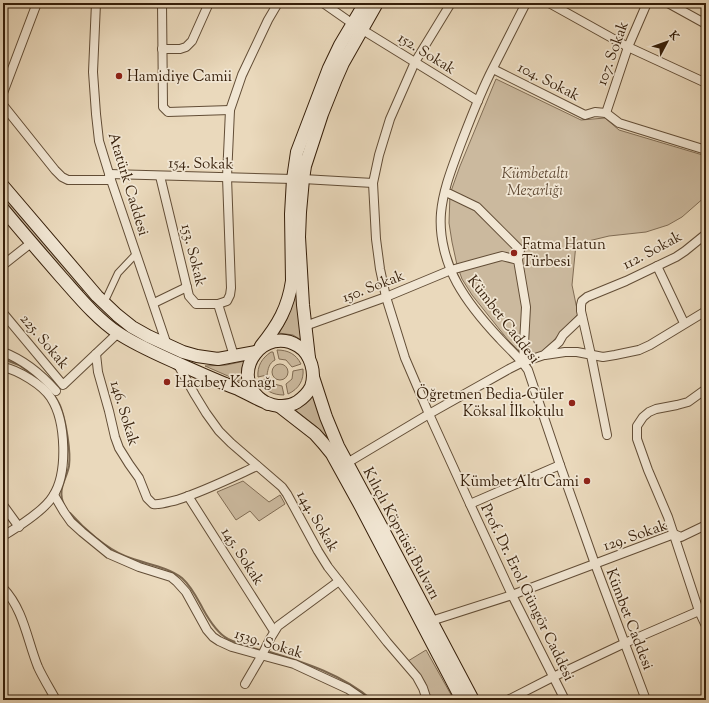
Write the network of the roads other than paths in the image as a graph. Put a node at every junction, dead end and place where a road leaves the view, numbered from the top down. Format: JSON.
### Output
{"nodes":[{"id":1,"x":37,"y":3,"type":"edge"},
{"id":2,"x":96,"y":3,"type":"edge"},
{"id":3,"x":162,"y":3,"type":"edge"},
{"id":4,"x":209,"y":3,"type":"edge"},
{"id":5,"x":278,"y":3,"type":"edge"},
{"id":6,"x":323,"y":3,"type":"edge"},
{"id":7,"x":365,"y":3,"type":"edge"},
{"id":8,"x":377,"y":3,"type":"edge"},
{"id":9,"x":451,"y":3,"type":"edge"},
{"id":10,"x":526,"y":3,"type":"edge"},
{"id":11,"x":548,"y":3,"type":"edge"},
{"id":12,"x":647,"y":3,"type":"edge"},
{"id":13,"x":668,"y":3,"type":"edge"},
{"id":14,"x":706,"y":24,"type":"edge"},
{"id":15,"x":358,"y":26,"type":"junction"},
{"id":16,"x":628,"y":47,"type":"junction"},
{"id":17,"x":162,"y":49,"type":"junction"},
{"id":18,"x":415,"y":62,"type":"junction"},
{"id":19,"x":492,"y":69,"type":"junction"},
{"id":20,"x":706,"y":84,"type":"edge"},
{"id":21,"x":3,"y":93,"type":"edge"},
{"id":22,"x":478,"y":101,"type":"junction"},
{"id":23,"x":3,"y":105,"type":"edge"},
{"id":24,"x":230,"y":110,"type":"junction"},
{"id":25,"x":606,"y":113,"type":"junction"},
{"id":26,"x":706,"y":150,"type":"edge"},
{"id":27,"x":160,"y":176,"type":"junction"},
{"id":28,"x":110,"y":177,"type":"junction"},
{"id":29,"x":227,"y":177,"type":"junction"},
{"id":30,"x":298,"y":179,"type":"junction"},
{"id":31,"x":373,"y":183,"type":"junction"},
{"id":32,"x":3,"y":186,"type":"edge"},
{"id":33,"x":450,"y":194,"type":"dead end"},
{"id":34,"x":3,"y":209,"type":"edge"},
{"id":35,"x":706,"y":234,"type":"edge"},
{"id":36,"x":31,"y":243,"type":"junction"},
{"id":37,"x":136,"y":254,"type":"junction"},
{"id":38,"x":518,"y":260,"type":"junction"},
{"id":39,"x":3,"y":265,"type":"edge"},
{"id":40,"x":658,"y":266,"type":"junction"},
{"id":41,"x":451,"y":270,"type":"junction"},
{"id":42,"x":186,"y":287,"type":"junction"},
{"id":43,"x":386,"y":297,"type":"junction"},
{"id":44,"x":104,"y":303,"type":"junction"},
{"id":45,"x":154,"y":303,"type":"junction"},
{"id":46,"x":218,"y":304,"type":"junction"},
{"id":47,"x":706,"y":311,"type":"edge"},
{"id":48,"x":3,"y":313,"type":"edge"},
{"id":49,"x":582,"y":317,"type":"junction"},
{"id":50,"x":684,"y":323,"type":"junction"},
{"id":51,"x":305,"y":326,"type":"junction"},
{"id":52,"x":118,"y":333,"type":"junction"},
{"id":53,"x":167,"y":345,"type":"junction"},
{"id":54,"x":258,"y":350,"type":"junction"},
{"id":55,"x":3,"y":352,"type":"edge"},
{"id":56,"x":96,"y":354,"type":"junction"},
{"id":57,"x":544,"y":355,"type":"junction"},
{"id":58,"x":591,"y":355,"type":"junction"},
{"id":59,"x":234,"y":356,"type":"junction"},
{"id":60,"x":310,"y":360,"type":"junction"},
{"id":61,"x":523,"y":362,"type":"junction"},
{"id":62,"x":177,"y":363,"type":"junction"},
{"id":63,"x":3,"y":367,"type":"edge"},
{"id":64,"x":313,"y":376,"type":"junction"},
{"id":65,"x":62,"y":385,"type":"junction"},
{"id":66,"x":706,"y":389,"type":"edge"},
{"id":67,"x":53,"y":394,"type":"junction"},
{"id":68,"x":274,"y":405,"type":"junction"},
{"id":69,"x":429,"y":414,"type":"junction"},
{"id":70,"x":607,"y":435,"type":"dead end"},
{"id":71,"x":347,"y":463,"type":"junction"},
{"id":72,"x":560,"y":465,"type":"junction"},
{"id":73,"x":257,"y":466,"type":"junction"},
{"id":74,"x":54,"y":495,"type":"junction"},
{"id":75,"x":188,"y":496,"type":"junction"},
{"id":76,"x":470,"y":504,"type":"junction"},
{"id":77,"x":3,"y":505,"type":"edge"},
{"id":78,"x":706,"y":525,"type":"edge"},
{"id":79,"x":19,"y":527,"type":"junction"},
{"id":80,"x":674,"y":534,"type":"junction"},
{"id":81,"x":3,"y":536,"type":"edge"},
{"id":82,"x":595,"y":564,"type":"junction"},
{"id":83,"x":338,"y":581,"type":"junction"},
{"id":84,"x":3,"y":588,"type":"edge"},
{"id":85,"x":512,"y":595,"type":"junction"},
{"id":86,"x":702,"y":609,"type":"edge"},
{"id":87,"x":431,"y":621,"type":"junction"},
{"id":88,"x":706,"y":626,"type":"edge"},
{"id":89,"x":274,"y":631,"type":"junction"},
{"id":90,"x":625,"y":643,"type":"junction"},
{"id":91,"x":262,"y":655,"type":"junction"},
{"id":92,"x":553,"y":677,"type":"junction"},
{"id":93,"x":245,"y":684,"type":"dead end"},
{"id":94,"x":56,"y":700,"type":"edge"},
{"id":95,"x":364,"y":700,"type":"edge"},
{"id":96,"x":428,"y":700,"type":"edge"},
{"id":97,"x":462,"y":700,"type":"edge"},
{"id":98,"x":473,"y":700,"type":"edge"},
{"id":99,"x":508,"y":700,"type":"edge"},
{"id":100,"x":565,"y":700,"type":"edge"},
{"id":101,"x":646,"y":700,"type":"edge"}],
"edges":[{"from":1,"to":21,"type":"street"},
{"from":2,"to":28,"type":"street","name":"Atatürk Caddesi"},
{"from":3,"to":17,"type":"street"},
{"from":4,"to":17,"type":"street"},
{"from":5,"to":24,"type":"street"},
{"from":6,"to":15,"type":"street","name":"152. Sokak"},
{"from":7,"to":15,"type":"main road"},
{"from":8,"to":15,"type":"main road"},
{"from":9,"to":18,"type":"street","name":"Prof. Dr. Erol Güngör Caddesi"},
{"from":10,"to":19,"type":"street","name":"Kümbet Caddesi"},
{"from":11,"to":16,"type":"street"},
{"from":12,"to":16,"type":"street","name":"107. Sokak"},
{"from":13,"to":14,"type":"street"},
{"from":15,"to":18,"type":"street","name":"152. Sokak"},
{"from":15,"to":30,"type":"main road"},
{"from":16,"to":20,"type":"street"},
{"from":16,"to":25,"type":"street","name":"107. Sokak"},
{"from":17,"to":24,"type":"street"},
{"from":18,"to":22,"type":"street","name":"152. Sokak"},
{"from":18,"to":31,"type":"street","name":"Prof. Dr. Erol Güngör Caddesi"},
{"from":19,"to":22,"type":"street","name":"Kümbet Caddesi"},
{"from":19,"to":25,"type":"street","name":"104. Sokak"},
{"from":22,"to":41,"type":"street","name":"Kümbet Caddesi"},
{"from":23,"to":28,"type":"street","name":"154. Sokak"},
{"from":24,"to":29,"type":"street"},
{"from":25,"to":26,"type":"street"},
{"from":27,"to":28,"type":"street","name":"154. Sokak"},
{"from":27,"to":29,"type":"street","name":"154. Sokak"},
{"from":27,"to":42,"type":"street","name":"153. Sokak"},
{"from":28,"to":37,"type":"street","name":"Atatürk Caddesi"},
{"from":29,"to":30,"type":"street","name":"154. Sokak"},
{"from":29,"to":46,"type":"street","name":"153. Sokak"},
{"from":30,"to":31,"type":"street","name":"154. Sokak"},
{"from":30,"to":51,"type":"main road"},
{"from":30,"to":54,"type":"main road"},
{"from":31,"to":43,"type":"street","name":"Prof. Dr. Erol Güngör Caddesi"},
{"from":32,"to":44,"type":"main road"},
{"from":33,"to":38,"type":"street"},
{"from":34,"to":36,"type":"main road"},
{"from":35,"to":40,"type":"street","name":"112. Sokak"},
{"from":36,"to":39,"type":"street"},
{"from":36,"to":52,"type":"main road"},
{"from":37,"to":44,"type":"street"},
{"from":37,"to":45,"type":"street","name":"Atatürk Caddesi"},
{"from":38,"to":41,"type":"street","name":"150. Sokak"},
{"from":38,"to":61,"type":"street"},
{"from":40,"to":49,"type":"street","name":"112. Sokak"},
{"from":40,"to":50,"type":"street"},
{"from":41,"to":43,"type":"street","name":"150. Sokak"},
{"from":41,"to":61,"type":"street","name":"Kümbet Caddesi"},
{"from":42,"to":45,"type":"street"},
{"from":42,"to":46,"type":"street","name":"153. Sokak"},
{"from":43,"to":51,"type":"street","name":"150. Sokak"},
{"from":43,"to":69,"type":"street","name":"Prof. Dr. Erol Güngör Caddesi"},
{"from":44,"to":53,"type":"main road"},
{"from":45,"to":53,"type":"street","name":"Atatürk Caddesi"},
{"from":46,"to":59,"type":"street"},
{"from":47,"to":50,"type":"street"},
{"from":48,"to":65,"type":"street","name":"225. Sokak"},
{"from":49,"to":57,"type":"street"},
{"from":49,"to":58,"type":"street","name":"112. Sokak"},
{"from":50,"to":58,"type":"street"},
{"from":51,"to":60,"type":"main road"},
{"from":52,"to":56,"type":"street","name":"225. Sokak"},
{"from":52,"to":62,"type":"main road"},
{"from":53,"to":59,"type":"main road"},
{"from":54,"to":59,"type":"main road"},
{"from":54,"to":60,"type":"main road"},
{"from":54,"to":68,"type":"main road"},
{"from":55,"to":67,"type":"street"},
{"from":56,"to":65,"type":"street","name":"225. Sokak"},
{"from":56,"to":75,"type":"street","name":"146. Sokak"},
{"from":57,"to":58,"type":"street"},
{"from":57,"to":61,"type":"street"},
{"from":58,"to":70,"type":"street","name":"112. Sokak"},
{"from":60,"to":64,"type":"main road"},
{"from":61,"to":69,"type":"street"},
{"from":61,"to":72,"type":"street","name":"Kümbet Caddesi"},
{"from":62,"to":68,"type":"main road"},
{"from":62,"to":73,"type":"street","name":"144. Sokak"},
{"from":63,"to":67,"type":"street"},
{"from":64,"to":68,"type":"main road"},
{"from":64,"to":71,"type":"main road","name":"Kılıçlı Köprüsü Bulvarı"},
{"from":65,"to":67,"type":"street"},
{"from":66,"to":80,"type":"street"},
{"from":67,"to":74,"type":"street"},
{"from":68,"to":97,"type":"main road","name":"Kılıçlı Köprüsü Bulvarı"},
{"from":69,"to":71,"type":"street"},
{"from":69,"to":76,"type":"street","name":"Prof. Dr. Erol Güngör Caddesi"},
{"from":71,"to":87,"type":"main road","name":"Kılıçlı Köprüsü Bulvarı"},
{"from":72,"to":76,"type":"street"},
{"from":72,"to":82,"type":"street","name":"Kümbet Caddesi"},
{"from":73,"to":75,"type":"street","name":"146. Sokak"},
{"from":73,"to":83,"type":"street","name":"144. Sokak"},
{"from":74,"to":79,"type":"street"},
{"from":74,"to":91,"type":"street","name":"1539. Sokak"},
{"from":75,"to":89,"type":"street","name":"145. Sokak"},
{"from":76,"to":85,"type":"street","name":"Prof. Dr. Erol Güngör Caddesi"},
{"from":77,"to":79,"type":"street"},
{"from":78,"to":80,"type":"street","name":"129. Sokak"},
{"from":79,"to":81,"type":"street"},
{"from":80,"to":82,"type":"street","name":"129. Sokak"},
{"from":80,"to":86,"type":"street"},
{"from":82,"to":85,"type":"street","name":"129. Sokak"},
{"from":82,"to":90,"type":"street","name":"Kümbet Caddesi"},
{"from":83,"to":89,"type":"street"},
{"from":83,"to":96,"type":"street","name":"144. Sokak"},
{"from":84,"to":94,"type":"street"},
{"from":85,"to":87,"type":"street","name":"129. Sokak"},
{"from":85,"to":92,"type":"street","name":"Prof. Dr. Erol Güngör Caddesi"},
{"from":86,"to":88,"type":"street"},
{"from":86,"to":90,"type":"street"},
{"from":87,"to":98,"type":"main road","name":"Kılıçlı Köprüsü Bulvarı"},
{"from":89,"to":91,"type":"street"},
{"from":90,"to":92,"type":"street"},
{"from":90,"to":101,"type":"street","name":"Kümbet Caddesi"},
{"from":91,"to":93,"type":"street"},
{"from":91,"to":95,"type":"street","name":"1539. Sokak"},
{"from":92,"to":99,"type":"street"},
{"from":92,"to":100,"type":"street","name":"Prof. Dr. Erol Güngör Caddesi"}]}
